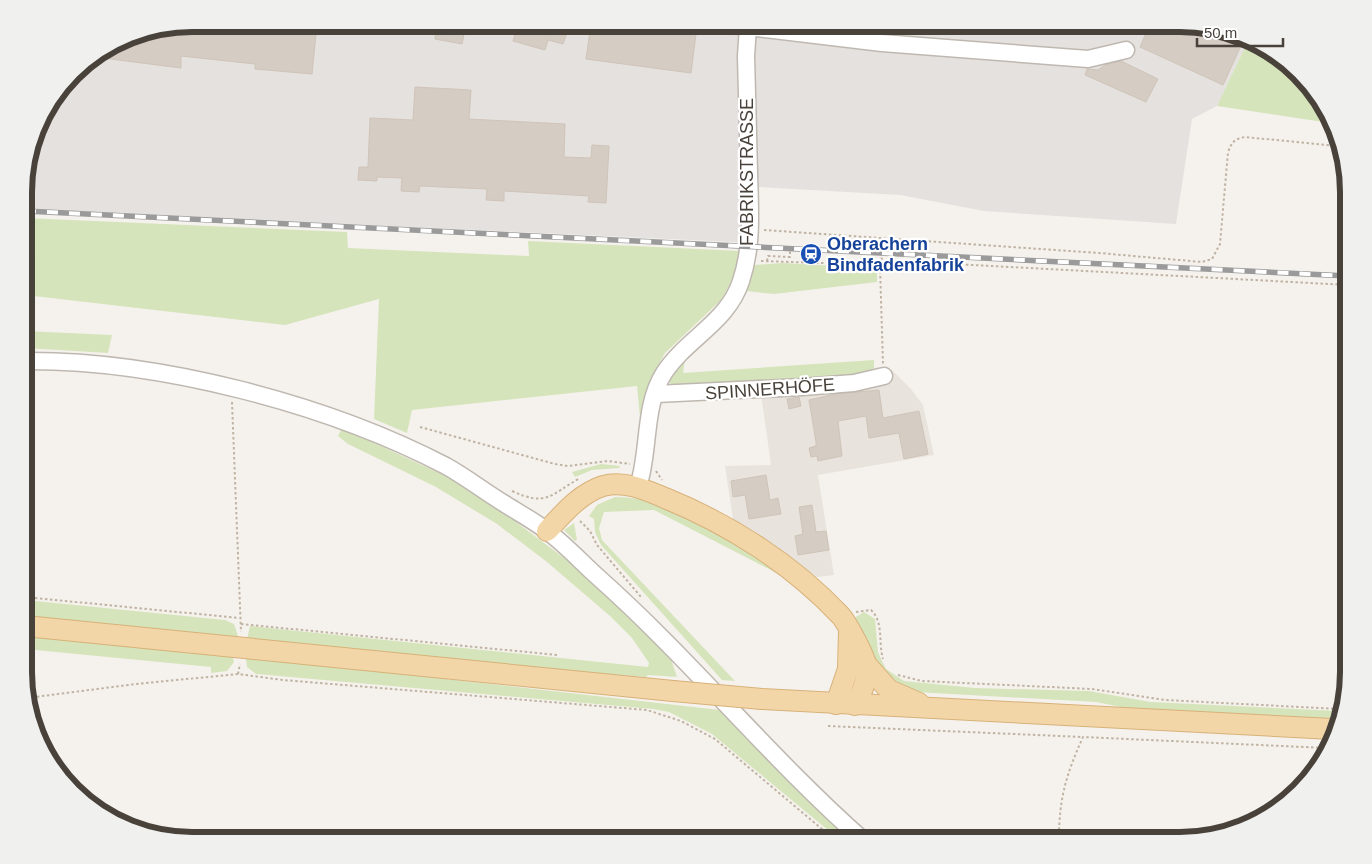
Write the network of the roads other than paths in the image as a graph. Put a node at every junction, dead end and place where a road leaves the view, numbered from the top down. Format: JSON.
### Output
{"nodes":[{"id":1,"x":748,"y":33,"type":"edge"},
{"id":2,"x":798,"y":33,"type":"edge"},
{"id":3,"x":1126,"y":50,"type":"dead end"},
{"id":4,"x":33,"y":361,"type":"edge"},
{"id":5,"x":884,"y":376,"type":"road end"},
{"id":6,"x":656,"y":394,"type":"junction"},
{"id":7,"x":638,"y":487,"type":"junction"},
{"id":8,"x":547,"y":531,"type":"junction"},
{"id":9,"x":845,"y":624,"type":"junction"},
{"id":10,"x":33,"y":627,"type":"edge"},
{"id":11,"x":866,"y":664,"type":"junction"},
{"id":12,"x":846,"y":704,"type":"junction"},
{"id":13,"x":930,"y":708,"type":"junction"},
{"id":14,"x":1329,"y":729,"type":"edge"},
{"id":15,"x":854,"y":831,"type":"edge"}],
"edges":[{"from":1,"to":6,"type":"street","name":"FABRIKSTRASSE"},
{"from":2,"to":3,"type":"street"},
{"from":4,"to":8,"type":"street"},
{"from":5,"to":6,"type":"street","name":"SPINNERHÖFE"},
{"from":6,"to":7,"type":"street","name":"FABRIKSTRASSE"},
{"from":7,"to":8,"type":"main road"},
{"from":7,"to":9,"type":"main road"},
{"from":8,"to":15,"type":"street"},
{"from":9,"to":11,"type":"main road"},
{"from":9,"to":12,"type":"main road"},
{"from":10,"to":12,"type":"main road","bridge":true},
{"from":11,"to":12,"type":"main road"},
{"from":11,"to":13,"type":"main road"},
{"from":12,"to":13,"type":"main road"},
{"from":13,"to":14,"type":"main road"}]}
